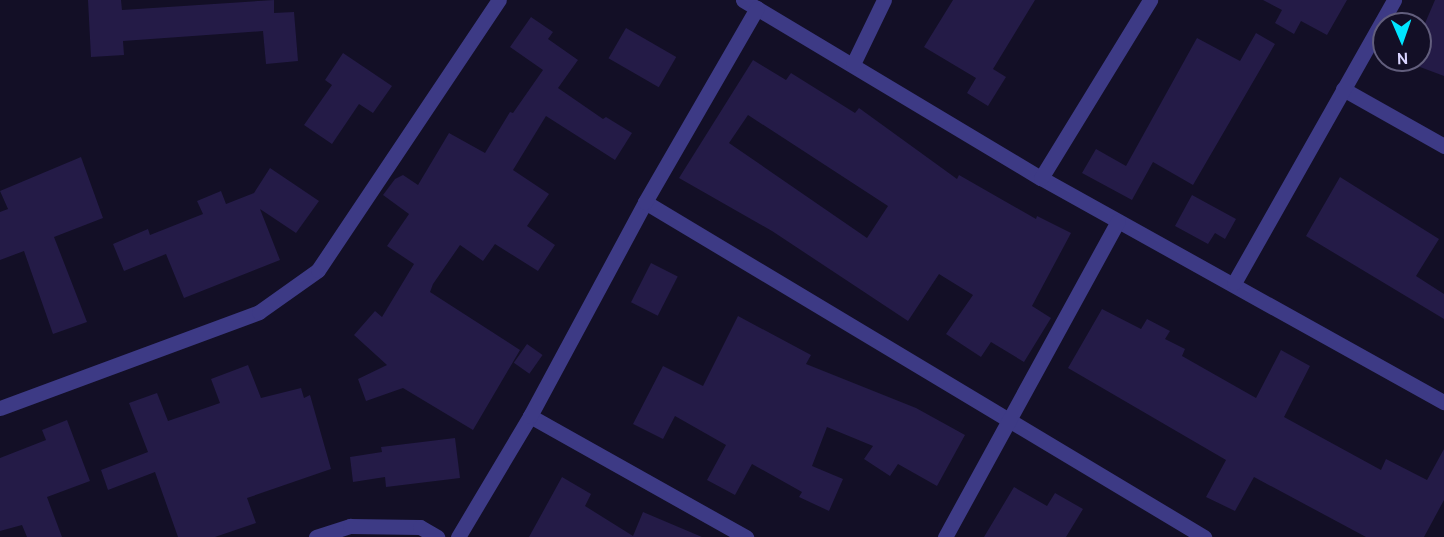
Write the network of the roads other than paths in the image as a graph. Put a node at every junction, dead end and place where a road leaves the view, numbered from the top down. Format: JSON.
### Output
{"nodes":[{"id":1,"x":499,"y":0,"type":"edge"},
{"id":2,"x":884,"y":0,"type":"edge"},
{"id":3,"x":1150,"y":0,"type":"edge"},
{"id":4,"x":1394,"y":0,"type":"edge"},
{"id":5,"x":750,"y":4,"type":"edge"},
{"id":6,"x":853,"y":64,"type":"junction"},
{"id":7,"x":1343,"y":89,"type":"junction"},
{"id":8,"x":1444,"y":146,"type":"edge"},
{"id":9,"x":1041,"y":178,"type":"junction"},
{"id":10,"x":645,"y":202,"type":"junction"},
{"id":11,"x":1118,"y":221,"type":"junction"},
{"id":12,"x":1234,"y":284,"type":"junction"},
{"id":13,"x":1444,"y":402,"type":"edge"},
{"id":14,"x":0,"y":408,"type":"edge"},
{"id":15,"x":530,"y":416,"type":"junction"},
{"id":16,"x":1007,"y":423,"type":"junction"},
{"id":17,"x":316,"y":537,"type":"edge"},
{"id":18,"x":437,"y":537,"type":"edge"},
{"id":19,"x":458,"y":537,"type":"edge"},
{"id":20,"x":746,"y":537,"type":"edge"},
{"id":21,"x":945,"y":537,"type":"edge"},
{"id":22,"x":1204,"y":537,"type":"edge"}],
"edges":[{"from":1,"to":14,"type":"street"},
{"from":2,"to":6,"type":"street"},
{"from":3,"to":9,"type":"street"},
{"from":4,"to":7,"type":"street"},
{"from":5,"to":6,"type":"street"},
{"from":5,"to":10,"type":"street"},
{"from":6,"to":9,"type":"street"},
{"from":7,"to":8,"type":"street"},
{"from":7,"to":12,"type":"street"},
{"from":9,"to":11,"type":"street"},
{"from":10,"to":15,"type":"street"},
{"from":10,"to":16,"type":"street"},
{"from":11,"to":12,"type":"street"},
{"from":11,"to":16,"type":"street"},
{"from":12,"to":13,"type":"street"},
{"from":15,"to":19,"type":"street"},
{"from":15,"to":20,"type":"street"},
{"from":16,"to":21,"type":"street"},
{"from":16,"to":22,"type":"street"},
{"from":17,"to":18,"type":"street"}]}
